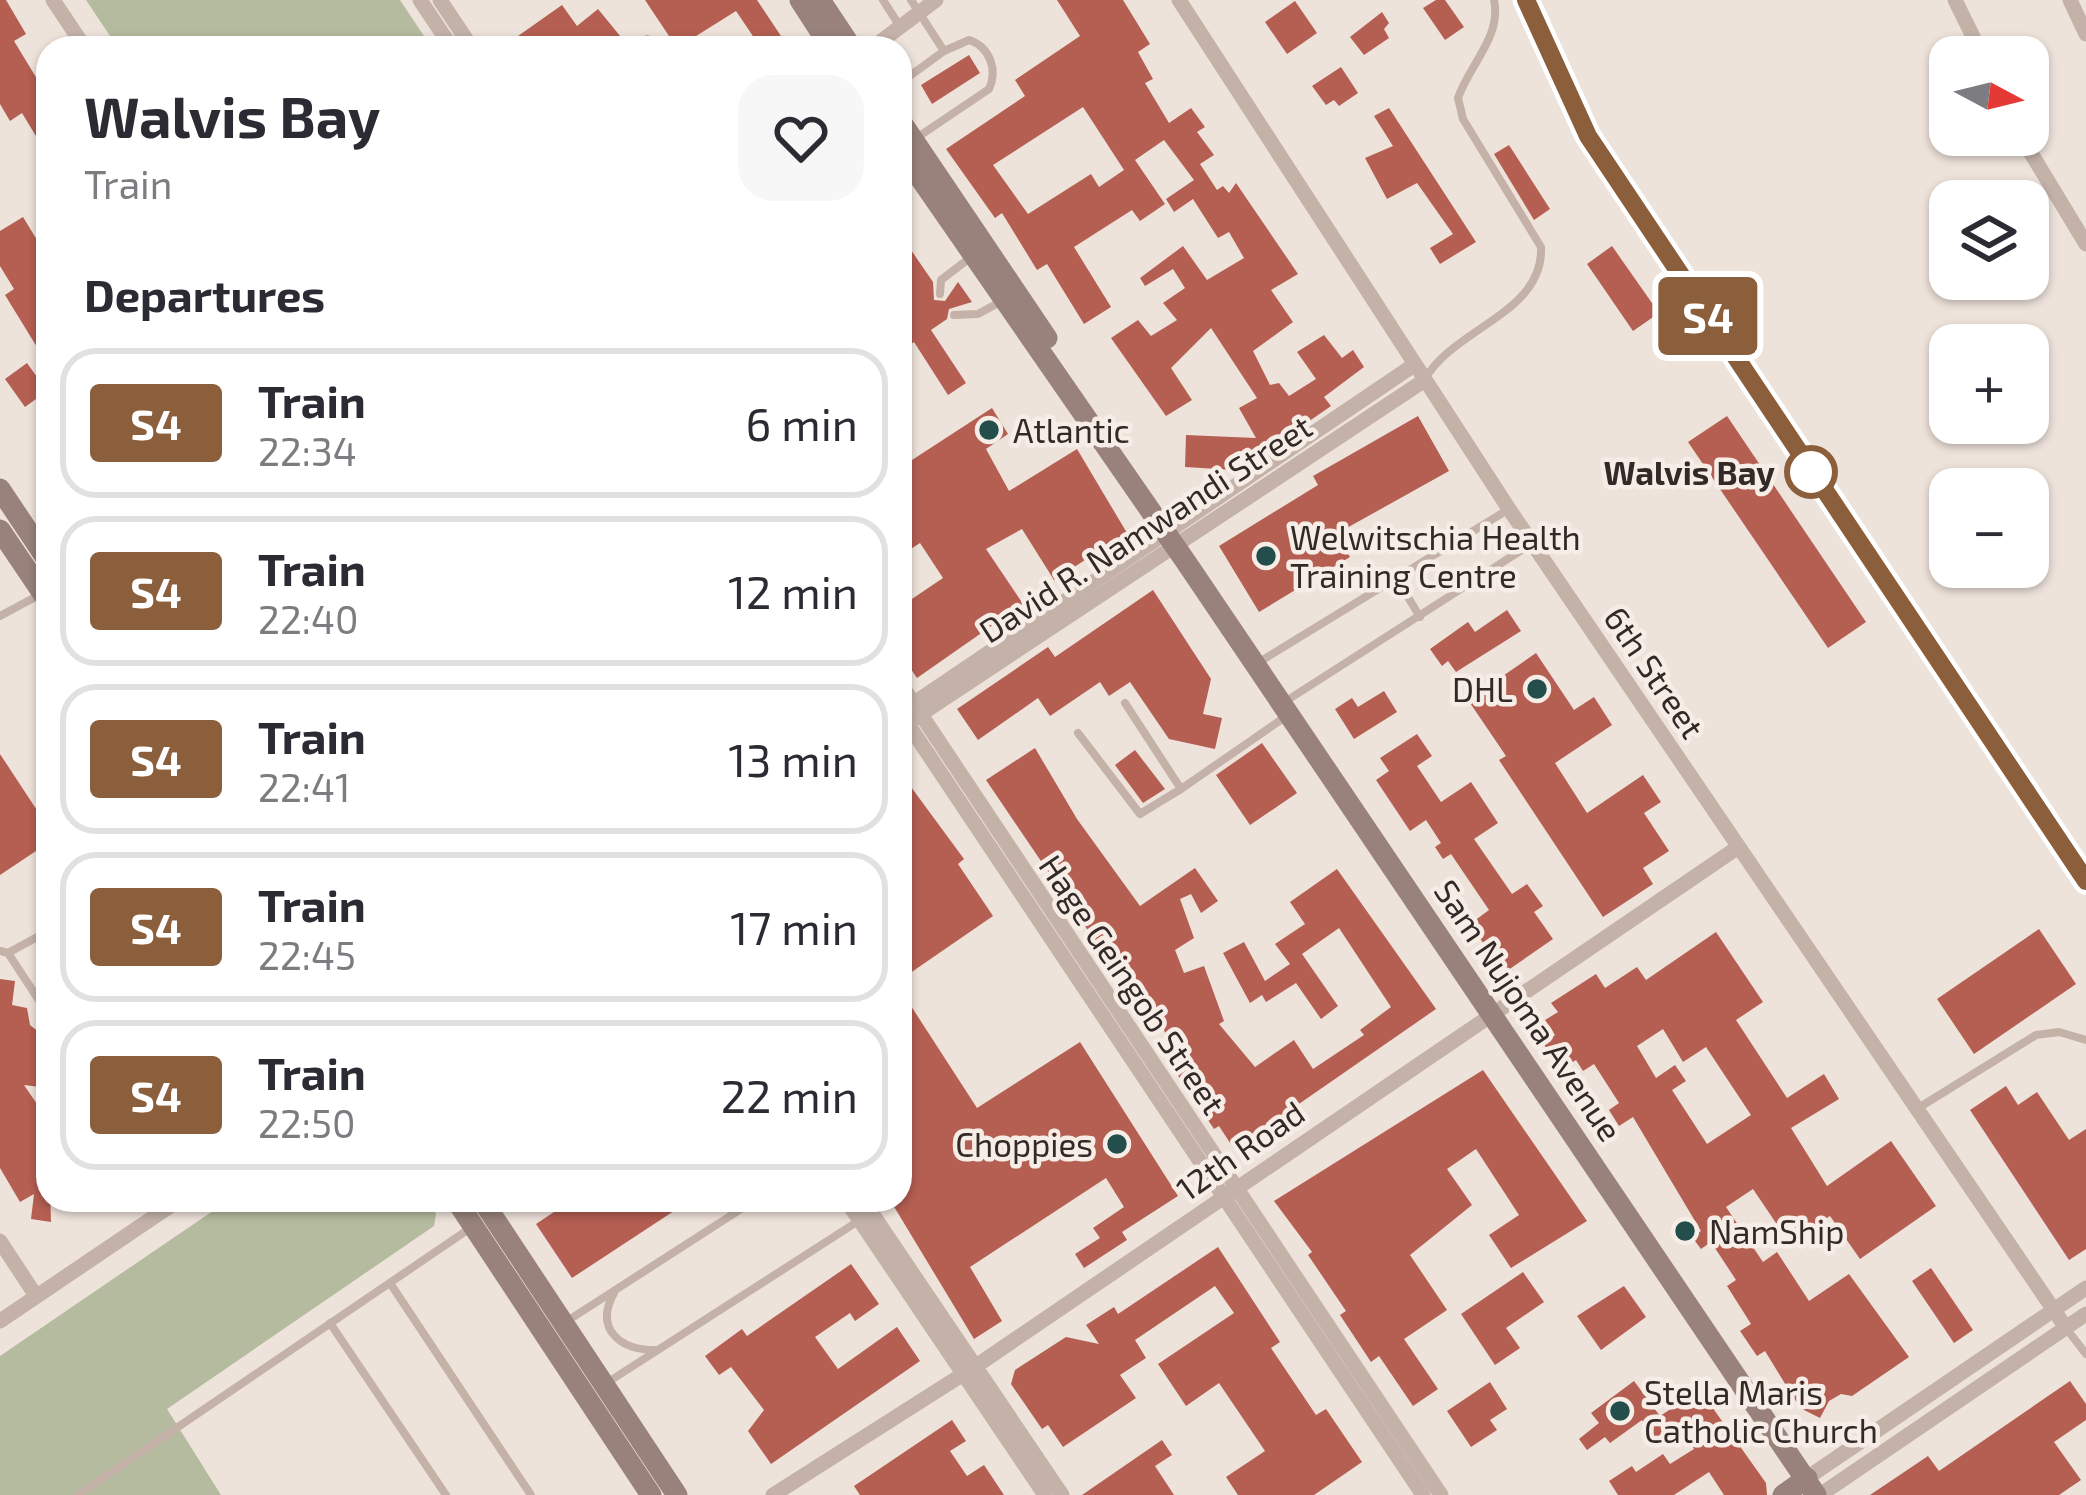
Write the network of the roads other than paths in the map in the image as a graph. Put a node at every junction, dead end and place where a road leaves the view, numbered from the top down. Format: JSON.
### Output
{"nodes":[{"id":1,"x":53,"y":0,"type":"edge"},
{"id":2,"x":420,"y":0,"type":"edge"},
{"id":3,"x":440,"y":0,"type":"edge"},
{"id":4,"x":800,"y":0,"type":"edge"},
{"id":5,"x":820,"y":0,"type":"edge"},
{"id":6,"x":883,"y":0,"type":"edge"},
{"id":7,"x":936,"y":0,"type":"edge"},
{"id":8,"x":1178,"y":0,"type":"edge"},
{"id":9,"x":1494,"y":0,"type":"edge"},
{"id":10,"x":1955,"y":0,"type":"edge"},
{"id":11,"x":2070,"y":0,"type":"edge"},
{"id":12,"x":915,"y":6,"type":"edge"},
{"id":13,"x":900,"y":26,"type":"junction"},
{"id":14,"x":2086,"y":34,"type":"edge"},
{"id":15,"x":77,"y":36,"type":"edge"},
{"id":16,"x":444,"y":36,"type":"edge"},
{"id":17,"x":464,"y":36,"type":"edge"},
{"id":18,"x":823,"y":36,"type":"edge"},
{"id":19,"x":844,"y":36,"type":"edge"},
{"id":20,"x":887,"y":36,"type":"edge"},
{"id":21,"x":1973,"y":36,"type":"edge"},
{"id":22,"x":944,"y":51,"type":"junction"},
{"id":23,"x":912,"y":74,"type":"edge"},
{"id":24,"x":912,"y":141,"type":"edge"},
{"id":25,"x":912,"y":151,"type":"edge"},
{"id":26,"x":912,"y":152,"type":"edge"},
{"id":27,"x":2033,"y":156,"type":"edge"},
{"id":28,"x":2086,"y":244,"type":"edge"},
{"id":29,"x":973,"y":256,"type":"junction"},
{"id":30,"x":940,"y":294,"type":"dead end"},
{"id":31,"x":1004,"y":301,"type":"junction"},
{"id":32,"x":954,"y":315,"type":"dead end"},
{"id":33,"x":1436,"y":360,"type":"junction"},
{"id":34,"x":1414,"y":365,"type":"junction"},
{"id":35,"x":1425,"y":380,"type":"junction"},
{"id":36,"x":0,"y":489,"type":"edge"},
{"id":37,"x":1509,"y":509,"type":"junction"},
{"id":38,"x":0,"y":530,"type":"edge"},
{"id":39,"x":1175,"y":541,"type":"junction"},
{"id":40,"x":36,"y":543,"type":"edge"},
{"id":41,"x":1532,"y":543,"type":"junction"},
{"id":42,"x":1397,"y":579,"type":"junction"},
{"id":43,"x":36,"y":580,"type":"edge"},
{"id":44,"x":36,"y":599,"type":"edge"},
{"id":45,"x":0,"y":616,"type":"edge"},
{"id":46,"x":1420,"y":617,"type":"junction"},
{"id":47,"x":1255,"y":665,"type":"junction"},
{"id":48,"x":1125,"y":703,"type":"dead end"},
{"id":49,"x":1284,"y":710,"type":"junction"},
{"id":50,"x":912,"y":711,"type":"edge"},
{"id":51,"x":912,"y":724,"type":"edge"},
{"id":52,"x":1078,"y":733,"type":"dead end"},
{"id":53,"x":1181,"y":788,"type":"junction"},
{"id":54,"x":1737,"y":848,"type":"junction"},
{"id":55,"x":36,"y":937,"type":"edge"},
{"id":56,"x":4,"y":952,"type":"edge"},
{"id":57,"x":36,"y":997,"type":"edge"},
{"id":58,"x":1490,"y":1011,"type":"junction"},
{"id":59,"x":2086,"y":1040,"type":"edge"},
{"id":60,"x":1919,"y":1107,"type":"junction"},
{"id":61,"x":1230,"y":1195,"type":"junction"},
{"id":62,"x":161,"y":1212,"type":"edge"},
{"id":63,"x":735,"y":1212,"type":"edge"},
{"id":64,"x":863,"y":1212,"type":"edge"},
{"id":65,"x":866,"y":1212,"type":"edge"},
{"id":66,"x":482,"y":1214,"type":"edge"},
{"id":67,"x":0,"y":1241,"type":"edge"},
{"id":68,"x":390,"y":1282,"type":"junction"},
{"id":69,"x":618,"y":1288,"type":"junction"},
{"id":70,"x":2086,"y":1288,"type":"edge"},
{"id":71,"x":36,"y":1296,"type":"junction"},
{"id":72,"x":2053,"y":1311,"type":"junction"},
{"id":73,"x":2086,"y":1314,"type":"edge"},
{"id":74,"x":0,"y":1321,"type":"edge"},
{"id":75,"x":330,"y":1323,"type":"junction"},
{"id":76,"x":2066,"y":1328,"type":"junction"},
{"id":77,"x":553,"y":1330,"type":"junction"},
{"id":78,"x":656,"y":1350,"type":"junction"},
{"id":79,"x":2086,"y":1354,"type":"edge"},
{"id":80,"x":970,"y":1370,"type":"junction"},
{"id":81,"x":595,"y":1390,"type":"junction"},
{"id":82,"x":1814,"y":1489,"type":"edge"},
{"id":83,"x":78,"y":1495,"type":"edge"},
{"id":84,"x":446,"y":1495,"type":"edge"},
{"id":85,"x":531,"y":1495,"type":"edge"},
{"id":86,"x":651,"y":1495,"type":"edge"},
{"id":87,"x":677,"y":1495,"type":"edge"},
{"id":88,"x":773,"y":1495,"type":"edge"},
{"id":89,"x":1045,"y":1495,"type":"edge"},
{"id":90,"x":1062,"y":1495,"type":"edge"},
{"id":91,"x":1423,"y":1495,"type":"edge"},
{"id":92,"x":1441,"y":1495,"type":"edge"},
{"id":93,"x":1783,"y":1495,"type":"edge"}],
"edges":[{"from":1,"to":15,"type":"street"},
{"from":2,"to":16,"type":"street"},
{"from":3,"to":17,"type":"street"},
{"from":4,"to":18,"type":"main road"},
{"from":5,"to":19,"type":"main road"},
{"from":6,"to":13,"type":"lane"},
{"from":7,"to":12,"type":"street"},
{"from":8,"to":34,"type":"street","name":"6th Street"},
{"from":9,"to":33,"type":"lane"},
{"from":10,"to":21,"type":"street"},
{"from":11,"to":14,"type":"street"},
{"from":12,"to":13,"type":"street"},
{"from":12,"to":22,"type":"lane"},
{"from":13,"to":20,"type":"street"},
{"from":22,"to":23,"type":"lane"},
{"from":22,"to":24,"type":"lane"},
{"from":25,"to":39,"type":"main road","name":"Sam Nujoma Avenue"},
{"from":26,"to":29,"type":"main road","name":"Sam Nujoma Avenue"},
{"from":27,"to":28,"type":"street"},
{"from":29,"to":30,"type":"lane"},
{"from":29,"to":31,"type":"main road","name":"Sam Nujoma Avenue"},
{"from":31,"to":32,"type":"lane"},
{"from":31,"to":39,"type":"main road","name":"Sam Nujoma Avenue"},
{"from":33,"to":34,"type":"lane"},
{"from":33,"to":35,"type":"lane"},
{"from":34,"to":35,"type":"street","name":"6th Street"},
{"from":34,"to":39,"type":"street","name":"David R. Namwandi Street"},
{"from":35,"to":37,"type":"street","name":"6th Street"},
{"from":35,"to":39,"type":"street","name":"David R. Namwandi Street"},
{"from":36,"to":40,"type":"main road"},
{"from":37,"to":41,"type":"street","name":"6th Street"},
{"from":37,"to":42,"type":"lane"},
{"from":38,"to":43,"type":"main road"},
{"from":39,"to":47,"type":"main road","name":"Sam Nujoma Avenue"},
{"from":39,"to":50,"type":"street","name":"David R. Namwandi Street"},
{"from":41,"to":46,"type":"lane"},
{"from":41,"to":54,"type":"street","name":"6th Street"},
{"from":42,"to":46,"type":"lane"},
{"from":42,"to":47,"type":"lane"},
{"from":44,"to":45,"type":"lane"},
{"from":46,"to":49,"type":"lane"},
{"from":47,"to":49,"type":"main road","name":"Sam Nujoma Avenue"},
{"from":48,"to":53,"type":"lane"},
{"from":49,"to":53,"type":"lane"},
{"from":49,"to":58,"type":"main road","name":"Sam Nujoma Avenue"},
{"from":51,"to":61,"type":"street","name":"Hage Geingob Street"},
{"from":52,"to":53,"type":"lane"},
{"from":54,"to":58,"type":"street","name":"12th Road"},
{"from":54,"to":60,"type":"street","name":"6th Street"},
{"from":55,"to":56,"type":"lane"},
{"from":56,"to":57,"type":"lane"},
{"from":58,"to":61,"type":"street","name":"12th Road"},
{"from":58,"to":82,"type":"main road","name":"Sam Nujoma Avenue"},
{"from":59,"to":60,"type":"lane"},
{"from":60,"to":72,"type":"street","name":"6th Street"},
{"from":61,"to":80,"type":"street","name":"12th Road"},
{"from":61,"to":91,"type":"street","name":"Hage Geingob Street"},
{"from":61,"to":92,"type":"street","name":"Hage Geingob Street"},
{"from":62,"to":71,"type":"street"},
{"from":63,"to":69,"type":"lane"},
{"from":64,"to":78,"type":"lane"},
{"from":65,"to":80,"type":"street"},
{"from":66,"to":68,"type":"lane"},
{"from":66,"to":77,"type":"main road"},
{"from":67,"to":71,"type":"street"},
{"from":68,"to":75,"type":"lane"},
{"from":68,"to":85,"type":"lane"},
{"from":69,"to":77,"type":"lane"},
{"from":69,"to":78,"type":"lane"},
{"from":70,"to":72,"type":"street"},
{"from":71,"to":74,"type":"street"},
{"from":72,"to":76,"type":"street","name":"6th Street"},
{"from":72,"to":82,"type":"street"},
{"from":73,"to":76,"type":"street"},
{"from":75,"to":83,"type":"lane"},
{"from":75,"to":84,"type":"lane"},
{"from":76,"to":79,"type":"lane"},
{"from":76,"to":82,"type":"street"},
{"from":77,"to":81,"type":"main road"},
{"from":78,"to":81,"type":"lane"},
{"from":80,"to":88,"type":"street","name":"12th Road"},
{"from":80,"to":89,"type":"street"},
{"from":80,"to":90,"type":"street"},
{"from":81,"to":86,"type":"main road"},
{"from":81,"to":87,"type":"main road"},
{"from":82,"to":93,"type":"main road"}]}
